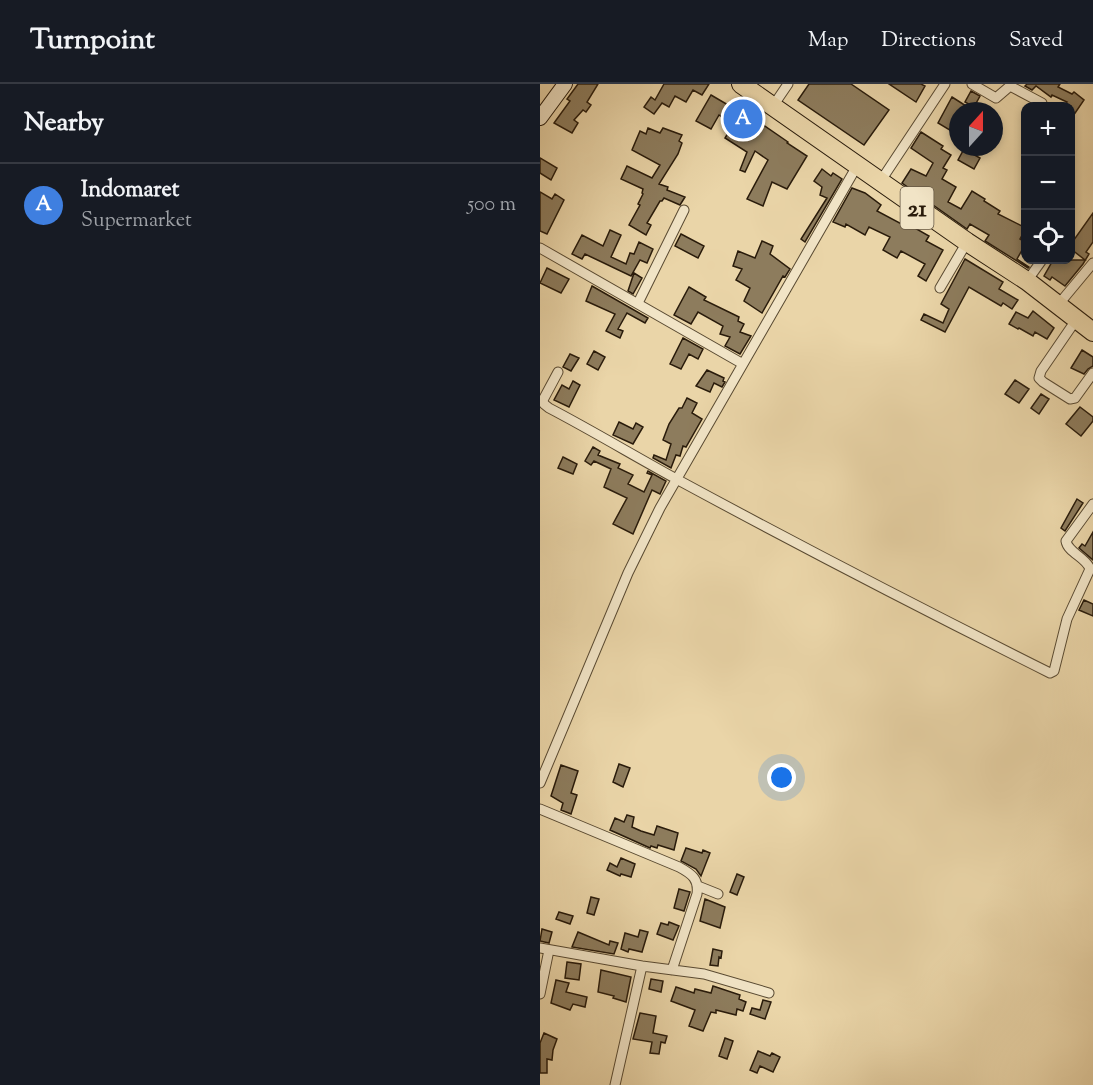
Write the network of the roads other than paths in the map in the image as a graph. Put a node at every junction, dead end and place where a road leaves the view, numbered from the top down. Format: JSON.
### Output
{"nodes":[{"id":1,"x":565,"y":84,"type":"edge"},
{"id":2,"x":741,"y":84,"type":"edge"},
{"id":3,"x":788,"y":84,"type":"edge"},
{"id":4,"x":945,"y":84,"type":"edge"},
{"id":5,"x":972,"y":84,"type":"edge"},
{"id":6,"x":1040,"y":102,"type":"edge"},
{"id":7,"x":773,"y":106,"type":"junction"},
{"id":8,"x":540,"y":118,"type":"edge"},
{"id":9,"x":857,"y":166,"type":"junction"},
{"id":10,"x":880,"y":182,"type":"junction"},
{"id":11,"x":684,"y":210,"type":"dead end"},
{"id":12,"x":967,"y":242,"type":"junction"},
{"id":13,"x":540,"y":248,"type":"edge"},
{"id":14,"x":1093,"y":263,"type":"edge"},
{"id":15,"x":1039,"y":264,"type":"edge"},
{"id":16,"x":1027,"y":281,"type":"junction"},
{"id":17,"x":940,"y":288,"type":"dead end"},
{"id":18,"x":638,"y":303,"type":"junction"},
{"id":19,"x":1058,"y":305,"type":"junction"},
{"id":20,"x":1076,"y":320,"type":"junction"},
{"id":21,"x":1093,"y":332,"type":"edge"},
{"id":22,"x":743,"y":364,"type":"junction"},
{"id":23,"x":558,"y":372,"type":"dead end"},
{"id":24,"x":1093,"y":373,"type":"edge"},
{"id":25,"x":677,"y":480,"type":"junction"},
{"id":26,"x":1093,"y":504,"type":"edge"},
{"id":27,"x":540,"y":783,"type":"edge"},
{"id":28,"x":540,"y":809,"type":"edge"},
{"id":29,"x":698,"y":886,"type":"junction"},
{"id":30,"x":718,"y":894,"type":"dead end"},
{"id":31,"x":545,"y":949,"type":"edge"},
{"id":32,"x":642,"y":966,"type":"junction"},
{"id":33,"x":672,"y":970,"type":"junction"},
{"id":34,"x":769,"y":993,"type":"dead end"},
{"id":35,"x":540,"y":994,"type":"edge"},
{"id":36,"x":615,"y":1085,"type":"edge"}],
"edges":[{"from":1,"to":8,"type":"street"},
{"from":2,"to":7,"type":"highway","number":"21"},
{"from":3,"to":7,"type":"street"},
{"from":4,"to":10,"type":"street"},
{"from":5,"to":6,"type":"street"},
{"from":7,"to":9,"type":"highway","number":"21"},
{"from":9,"to":10,"type":"highway","number":"21"},
{"from":9,"to":22,"type":"street"},
{"from":10,"to":12,"type":"highway","number":"21"},
{"from":11,"to":18,"type":"street"},
{"from":12,"to":16,"type":"highway","number":"21"},
{"from":12,"to":17,"type":"street"},
{"from":13,"to":18,"type":"street"},
{"from":14,"to":19,"type":"street"},
{"from":15,"to":16,"type":"street"},
{"from":16,"to":19,"type":"highway","number":"21"},
{"from":18,"to":22,"type":"street"},
{"from":19,"to":20,"type":"highway","number":"21"},
{"from":20,"to":21,"type":"highway","number":"21"},
{"from":20,"to":24,"type":"street"},
{"from":22,"to":25,"type":"street"},
{"from":23,"to":25,"type":"street"},
{"from":25,"to":26,"type":"street"},
{"from":25,"to":27,"type":"street"},
{"from":28,"to":29,"type":"street"},
{"from":29,"to":30,"type":"street"},
{"from":29,"to":33,"type":"street"},
{"from":31,"to":32,"type":"street"},
{"from":31,"to":35,"type":"street"},
{"from":32,"to":33,"type":"street"},
{"from":32,"to":36,"type":"street"},
{"from":33,"to":34,"type":"street"}]}
